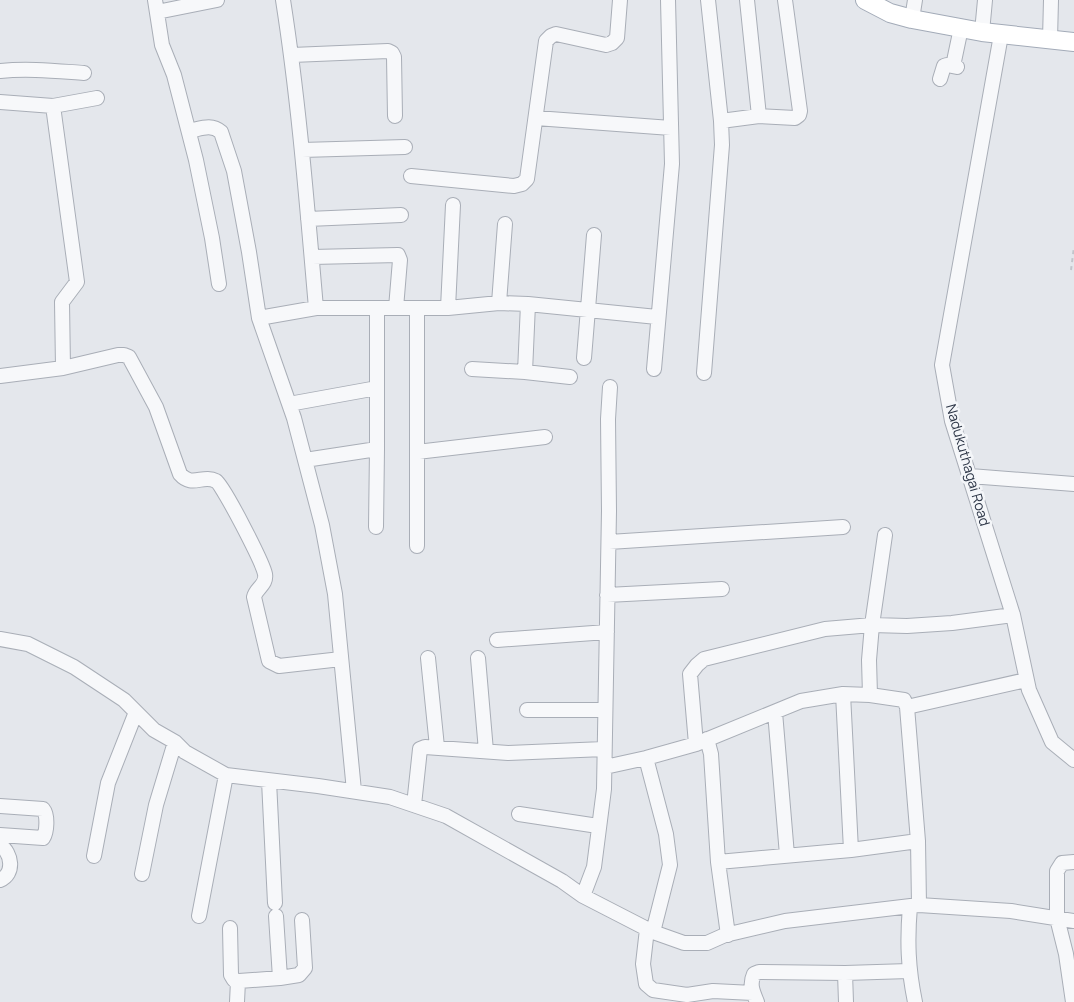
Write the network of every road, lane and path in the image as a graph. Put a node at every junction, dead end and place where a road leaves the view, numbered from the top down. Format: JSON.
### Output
{"nodes":[{"id":1,"x":217,"y":0,"type":"edge"},
{"id":2,"x":283,"y":0,"type":"edge"},
{"id":3,"x":620,"y":0,"type":"edge"},
{"id":4,"x":668,"y":0,"type":"edge"},
{"id":5,"x":708,"y":0,"type":"edge"},
{"id":6,"x":747,"y":0,"type":"edge"},
{"id":7,"x":785,"y":0,"type":"edge"},
{"id":8,"x":865,"y":0,"type":"edge"},
{"id":9,"x":915,"y":0,"type":"edge"},
{"id":10,"x":985,"y":0,"type":"edge"},
{"id":11,"x":1051,"y":0,"type":"edge"},
{"id":12,"x":156,"y":6,"type":"edge"},
{"id":13,"x":912,"y":18,"type":"junction"},
{"id":14,"x":961,"y":28,"type":"junction"},
{"id":15,"x":982,"y":32,"type":"junction"},
{"id":16,"x":1000,"y":35,"type":"junction"},
{"id":17,"x":1050,"y":39,"type":"junction"},
{"id":18,"x":1074,"y":42,"type":"edge"},
{"id":19,"x":292,"y":55,"type":"junction"},
{"id":20,"x":0,"y":72,"type":"edge"},
{"id":21,"x":84,"y":73,"type":"dead end"},
{"id":22,"x":940,"y":79,"type":"dead end"},
{"id":23,"x":97,"y":98,"type":"dead end"},
{"id":24,"x":0,"y":102,"type":"edge"},
{"id":25,"x":53,"y":106,"type":"junction"},
{"id":26,"x":395,"y":116,"type":"dead end"},
{"id":27,"x":759,"y":116,"type":"junction"},
{"id":28,"x":536,"y":118,"type":"junction"},
{"id":29,"x":721,"y":121,"type":"junction"},
{"id":30,"x":671,"y":128,"type":"junction"},
{"id":31,"x":189,"y":131,"type":"junction"},
{"id":32,"x":405,"y":147,"type":"dead end"},
{"id":33,"x":302,"y":150,"type":"junction"},
{"id":34,"x":411,"y":176,"type":"dead end"},
{"id":35,"x":453,"y":205,"type":"dead end"},
{"id":36,"x":401,"y":215,"type":"dead end"},
{"id":37,"x":308,"y":219,"type":"junction"},
{"id":38,"x":505,"y":224,"type":"dead end"},
{"id":39,"x":594,"y":235,"type":"dead end"},
{"id":40,"x":1074,"y":246,"type":"edge"},
{"id":41,"x":312,"y":257,"type":"junction"},
{"id":42,"x":1070,"y":270,"type":"dead end"},
{"id":43,"x":219,"y":284,"type":"dead end"},
{"id":44,"x":499,"y":303,"type":"junction"},
{"id":45,"x":528,"y":304,"type":"junction"},
{"id":46,"x":316,"y":308,"type":"junction"},
{"id":47,"x":377,"y":308,"type":"junction"},
{"id":48,"x":396,"y":308,"type":"junction"},
{"id":49,"x":417,"y":308,"type":"junction"},
{"id":50,"x":448,"y":308,"type":"junction"},
{"id":51,"x":587,"y":309,"type":"junction"},
{"id":52,"x":657,"y":317,"type":"junction"},
{"id":53,"x":259,"y":318,"type":"junction"},
{"id":54,"x":584,"y":358,"type":"dead end"},
{"id":55,"x":63,"y":368,"type":"junction"},
{"id":56,"x":472,"y":369,"type":"dead end"},
{"id":57,"x":654,"y":369,"type":"dead end"},
{"id":58,"x":524,"y":372,"type":"junction"},
{"id":59,"x":704,"y":373,"type":"dead end"},
{"id":60,"x":0,"y":376,"type":"edge"},
{"id":61,"x":570,"y":377,"type":"dead end"},
{"id":62,"x":610,"y":387,"type":"dead end"},
{"id":63,"x":377,"y":388,"type":"junction"},
{"id":64,"x":289,"y":404,"type":"junction"},
{"id":65,"x":545,"y":437,"type":"dead end"},
{"id":66,"x":377,"y":450,"type":"junction"},
{"id":67,"x":417,"y":452,"type":"junction"},
{"id":68,"x":305,"y":460,"type":"junction"},
{"id":69,"x":970,"y":476,"type":"junction"},
{"id":70,"x":1074,"y":484,"type":"edge"},
{"id":71,"x":376,"y":527,"type":"dead end"},
{"id":72,"x":843,"y":527,"type":"dead end"},
{"id":73,"x":885,"y":535,"type":"dead end"},
{"id":74,"x":609,"y":542,"type":"junction"},
{"id":75,"x":417,"y":546,"type":"dead end"},
{"id":76,"x":722,"y":589,"type":"dead end"},
{"id":77,"x":608,"y":595,"type":"junction"},
{"id":78,"x":1012,"y":615,"type":"junction"},
{"id":79,"x":872,"y":625,"type":"junction"},
{"id":80,"x":607,"y":632,"type":"junction"},
{"id":81,"x":0,"y":639,"type":"edge"},
{"id":82,"x":497,"y":640,"type":"dead end"},
{"id":83,"x":428,"y":658,"type":"dead end"},
{"id":84,"x":478,"y":658,"type":"dead end"},
{"id":85,"x":340,"y":659,"type":"junction"},
{"id":86,"x":1026,"y":680,"type":"junction"},
{"id":87,"x":843,"y":694,"type":"junction"},
{"id":88,"x":870,"y":695,"type":"junction"},
{"id":89,"x":907,"y":707,"type":"junction"},
{"id":90,"x":527,"y":710,"type":"dead end"},
{"id":91,"x":605,"y":710,"type":"junction"},
{"id":92,"x":136,"y":712,"type":"junction"},
{"id":93,"x":775,"y":712,"type":"junction"},
{"id":94,"x":175,"y":742,"type":"junction"},
{"id":95,"x":701,"y":742,"type":"junction"},
{"id":96,"x":437,"y":747,"type":"junction"},
{"id":97,"x":604,"y":749,"type":"junction"},
{"id":98,"x":486,"y":751,"type":"junction"},
{"id":99,"x":646,"y":758,"type":"junction"},
{"id":100,"x":1074,"y":760,"type":"edge"},
{"id":101,"x":604,"y":767,"type":"junction"},
{"id":102,"x":226,"y":775,"type":"junction"},
{"id":103,"x":269,"y":781,"type":"junction"},
{"id":104,"x":354,"y":791,"type":"junction"},
{"id":105,"x":414,"y":805,"type":"junction"},
{"id":106,"x":0,"y":806,"type":"edge"},
{"id":107,"x":519,"y":814,"type":"dead end"},
{"id":108,"x":598,"y":826,"type":"junction"},
{"id":109,"x":0,"y":836,"type":"edge"},
{"id":110,"x":918,"y":842,"type":"junction"},
{"id":111,"x":0,"y":845,"type":"edge"},
{"id":112,"x":851,"y":850,"type":"junction"},
{"id":113,"x":787,"y":855,"type":"junction"},
{"id":114,"x":94,"y":856,"type":"dead end"},
{"id":115,"x":718,"y":862,"type":"junction"},
{"id":116,"x":1074,"y":862,"type":"edge"},
{"id":117,"x":142,"y":874,"type":"dead end"},
{"id":118,"x":0,"y":880,"type":"edge"},
{"id":119,"x":583,"y":896,"type":"junction"},
{"id":120,"x":915,"y":906,"type":"junction"},
{"id":121,"x":199,"y":916,"type":"dead end"},
{"id":122,"x":1057,"y":918,"type":"junction"},
{"id":123,"x":302,"y":920,"type":"dead end"},
{"id":124,"x":1074,"y":922,"type":"edge"},
{"id":125,"x":230,"y":928,"type":"dead end"},
{"id":126,"x":650,"y":931,"type":"junction"},
{"id":127,"x":728,"y":935,"type":"junction"},
{"id":128,"x":909,"y":971,"type":"junction"},
{"id":129,"x":845,"y":974,"type":"junction"},
{"id":130,"x":280,"y":978,"type":"junction"},
{"id":131,"x":238,"y":981,"type":"junction"},
{"id":132,"x":755,"y":997,"type":"edge"},
{"id":133,"x":237,"y":1002,"type":"edge"},
{"id":134,"x":846,"y":1002,"type":"edge"},
{"id":135,"x":915,"y":1002,"type":"edge"},
{"id":136,"x":1073,"y":1002,"type":"edge"}],
"edges":[{"from":1,"to":12,"type":"street"},
{"from":2,"to":19,"type":"street"},
{"from":3,"to":28,"type":"street"},
{"from":4,"to":30,"type":"street"},
{"from":5,"to":29,"type":"street"},
{"from":6,"to":27,"type":"street"},
{"from":7,"to":27,"type":"street"},
{"from":8,"to":13,"type":"main road"},
{"from":9,"to":13,"type":"street"},
{"from":10,"to":15,"type":"street"},
{"from":11,"to":17,"type":"street"},
{"from":12,"to":31,"type":"street"},
{"from":13,"to":14,"type":"main road"},
{"from":14,"to":15,"type":"main road"},
{"from":14,"to":22,"type":"street"},
{"from":15,"to":16,"type":"main road"},
{"from":16,"to":17,"type":"main road"},
{"from":16,"to":69,"type":"street","name":"Nadukuthagai Road"},
{"from":17,"to":18,"type":"main road"},
{"from":19,"to":26,"type":"street"},
{"from":19,"to":33,"type":"street"},
{"from":20,"to":21,"type":"street"},
{"from":23,"to":25,"type":"street"},
{"from":24,"to":25,"type":"street"},
{"from":25,"to":55,"type":"street"},
{"from":27,"to":29,"type":"street"},
{"from":28,"to":30,"type":"street"},
{"from":28,"to":34,"type":"street"},
{"from":29,"to":59,"type":"street"},
{"from":30,"to":52,"type":"street"},
{"from":31,"to":43,"type":"street"},
{"from":31,"to":53,"type":"street"},
{"from":32,"to":33,"type":"street"},
{"from":33,"to":37,"type":"street"},
{"from":35,"to":50,"type":"street"},
{"from":36,"to":37,"type":"street"},
{"from":37,"to":41,"type":"street"},
{"from":38,"to":44,"type":"street"},
{"from":39,"to":51,"type":"street"},
{"from":40,"to":42,"type":"path"},
{"from":41,"to":46,"type":"street"},
{"from":41,"to":48,"type":"street"},
{"from":44,"to":45,"type":"street"},
{"from":44,"to":50,"type":"street"},
{"from":45,"to":51,"type":"street"},
{"from":45,"to":58,"type":"street"},
{"from":46,"to":47,"type":"street"},
{"from":46,"to":53,"type":"street"},
{"from":47,"to":48,"type":"street"},
{"from":47,"to":63,"type":"street"},
{"from":48,"to":49,"type":"street"},
{"from":49,"to":50,"type":"street"},
{"from":49,"to":67,"type":"street"},
{"from":51,"to":52,"type":"street"},
{"from":51,"to":54,"type":"street"},
{"from":52,"to":57,"type":"street"},
{"from":53,"to":64,"type":"street"},
{"from":55,"to":60,"type":"street"},
{"from":55,"to":85,"type":"street"},
{"from":56,"to":58,"type":"street"},
{"from":58,"to":61,"type":"street"},
{"from":62,"to":74,"type":"street"},
{"from":63,"to":64,"type":"street"},
{"from":63,"to":66,"type":"street"},
{"from":64,"to":68,"type":"street"},
{"from":65,"to":67,"type":"street"},
{"from":66,"to":68,"type":"street"},
{"from":66,"to":71,"type":"street"},
{"from":67,"to":75,"type":"street"},
{"from":68,"to":85,"type":"street"},
{"from":69,"to":70,"type":"street"},
{"from":69,"to":78,"type":"street","name":"Nadukuthagai Road"},
{"from":72,"to":74,"type":"street"},
{"from":73,"to":79,"type":"street"},
{"from":74,"to":77,"type":"street"},
{"from":76,"to":77,"type":"street"},
{"from":77,"to":80,"type":"street"},
{"from":78,"to":79,"type":"street"},
{"from":78,"to":86,"type":"street","name":"Nadukuthagai Road"},
{"from":79,"to":88,"type":"street"},
{"from":79,"to":95,"type":"street"},
{"from":80,"to":82,"type":"street"},
{"from":80,"to":91,"type":"street"},
{"from":81,"to":92,"type":"street"},
{"from":83,"to":96,"type":"street"},
{"from":84,"to":98,"type":"street"},
{"from":85,"to":104,"type":"street"},
{"from":86,"to":89,"type":"street"},
{"from":86,"to":100,"type":"street","name":"Nadukuthagai Road"},
{"from":87,"to":88,"type":"street"},
{"from":87,"to":93,"type":"street"},
{"from":87,"to":112,"type":"street"},
{"from":88,"to":89,"type":"street"},
{"from":89,"to":110,"type":"street"},
{"from":90,"to":91,"type":"street"},
{"from":91,"to":97,"type":"street"},
{"from":92,"to":94,"type":"street"},
{"from":92,"to":114,"type":"street"},
{"from":93,"to":95,"type":"street"},
{"from":93,"to":113,"type":"street"},
{"from":94,"to":102,"type":"street"},
{"from":94,"to":117,"type":"street"},
{"from":95,"to":99,"type":"street"},
{"from":95,"to":115,"type":"street"},
{"from":96,"to":98,"type":"street"},
{"from":96,"to":105,"type":"street"},
{"from":97,"to":98,"type":"street"},
{"from":97,"to":101,"type":"street"},
{"from":99,"to":101,"type":"street"},
{"from":99,"to":126,"type":"street"},
{"from":101,"to":108,"type":"street"},
{"from":102,"to":103,"type":"street"},
{"from":102,"to":121,"type":"street"},
{"from":103,"to":104,"type":"street"},
{"from":103,"to":130,"type":"street"},
{"from":104,"to":105,"type":"street"},
{"from":105,"to":119,"type":"street"},
{"from":106,"to":109,"type":"street"},
{"from":107,"to":108,"type":"street"},
{"from":108,"to":119,"type":"street"},
{"from":110,"to":112,"type":"street"},
{"from":110,"to":120,"type":"street"},
{"from":111,"to":118,"type":"street"},
{"from":112,"to":113,"type":"street"},
{"from":113,"to":115,"type":"street"},
{"from":115,"to":127,"type":"street"},
{"from":116,"to":122,"type":"street"},
{"from":119,"to":126,"type":"street"},
{"from":120,"to":122,"type":"street"},
{"from":120,"to":127,"type":"street"},
{"from":120,"to":128,"type":"street"},
{"from":122,"to":124,"type":"street"},
{"from":122,"to":136,"type":"street"},
{"from":123,"to":130,"type":"street"},
{"from":125,"to":131,"type":"street"},
{"from":126,"to":127,"type":"street"},
{"from":126,"to":132,"type":"street"},
{"from":128,"to":129,"type":"street"},
{"from":128,"to":135,"type":"street"},
{"from":129,"to":132,"type":"street"},
{"from":129,"to":134,"type":"street"},
{"from":130,"to":131,"type":"street"},
{"from":131,"to":133,"type":"street"}]}
